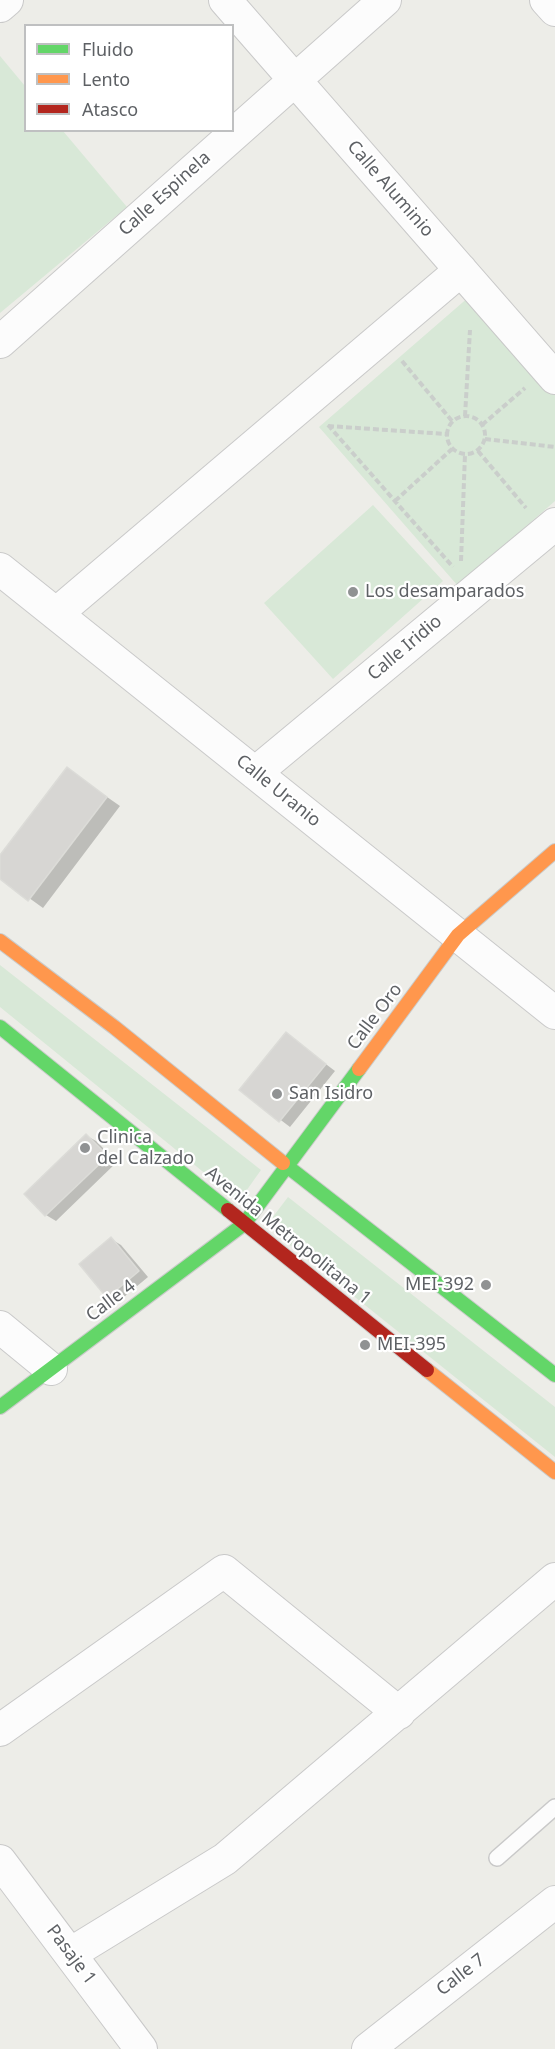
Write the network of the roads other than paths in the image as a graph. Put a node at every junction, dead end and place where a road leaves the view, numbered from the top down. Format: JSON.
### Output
{"nodes":[{"id":1,"x":7,"y":0,"type":"edge"},
{"id":2,"x":225,"y":0,"type":"edge"},
{"id":3,"x":385,"y":0,"type":"edge"},
{"id":4,"x":546,"y":0,"type":"edge"},
{"id":5,"x":0,"y":6,"type":"edge"},
{"id":6,"x":555,"y":10,"type":"edge"},
{"id":7,"x":294,"y":80,"type":"junction"},
{"id":8,"x":461,"y":270,"type":"junction"},
{"id":9,"x":0,"y":342,"type":"edge"},
{"id":10,"x":542,"y":381,"type":"edge"},
{"id":11,"x":543,"y":519,"type":"edge"},
{"id":12,"x":0,"y":569,"type":"edge"},
{"id":13,"x":56,"y":614,"type":"junction"},
{"id":14,"x":255,"y":772,"type":"junction"},
{"id":15,"x":555,"y":851,"type":"edge"},
{"id":16,"x":458,"y":935,"type":"junction"},
{"id":17,"x":0,"y":940,"type":"edge"},
{"id":18,"x":555,"y":1013,"type":"edge"},
{"id":19,"x":0,"y":1027,"type":"edge"},
{"id":20,"x":287,"y":1166,"type":"junction"},
{"id":21,"x":244,"y":1224,"type":"junction"},
{"id":22,"x":0,"y":1327,"type":"edge"},
{"id":23,"x":51,"y":1369,"type":"junction"},
{"id":24,"x":555,"y":1375,"type":"edge"},
{"id":25,"x":0,"y":1407,"type":"edge"},
{"id":26,"x":555,"y":1472,"type":"edge"},
{"id":27,"x":555,"y":1579,"type":"edge"},
{"id":28,"x":399,"y":1713,"type":"junction"},
{"id":29,"x":0,"y":1730,"type":"edge"},
{"id":30,"x":555,"y":1807,"type":"edge"},
{"id":31,"x":497,"y":1858,"type":"dead end"},
{"id":32,"x":0,"y":1861,"type":"edge"},
{"id":33,"x":555,"y":1902,"type":"edge"},
{"id":34,"x":70,"y":1954,"type":"junction"},
{"id":35,"x":141,"y":2049,"type":"edge"},
{"id":36,"x":368,"y":2049,"type":"edge"}],
"edges":[{"from":1,"to":5,"type":"street"},
{"from":2,"to":7,"type":"street","name":"Calle Aluminio"},
{"from":3,"to":7,"type":"street","name":"Calle Espinela"},
{"from":4,"to":6,"type":"street"},
{"from":7,"to":8,"type":"street","name":"Calle Aluminio"},
{"from":7,"to":9,"type":"street","name":"Calle Espinela"},
{"from":8,"to":10,"type":"street","name":"Calle Aluminio"},
{"from":8,"to":13,"type":"street"},
{"from":11,"to":14,"type":"street","name":"Calle Iridio"},
{"from":12,"to":13,"type":"street","name":"Calle Uranio"},
{"from":13,"to":14,"type":"street","name":"Calle Uranio"},
{"from":14,"to":16,"type":"street","name":"Calle Uranio"},
{"from":15,"to":16,"type":"main road","name":"Calle Oro"},
{"from":16,"to":18,"type":"street","name":"Calle Uranio"},
{"from":16,"to":20,"type":"main road","name":"Calle Oro"},
{"from":17,"to":20,"type":"main road"},
{"from":19,"to":21,"type":"main road","name":"Avenida Metropolitana 1"},
{"from":20,"to":21,"type":"main road","name":"Calle Oro"},
{"from":20,"to":24,"type":"main road"},
{"from":21,"to":23,"type":"main road","name":"Calle 4"},
{"from":21,"to":26,"type":"main road","name":"Avenida Metropolitana 1"},
{"from":22,"to":23,"type":"street"},
{"from":23,"to":25,"type":"main road","name":"Calle 4"},
{"from":27,"to":28,"type":"street"},
{"from":28,"to":29,"type":"street"},
{"from":28,"to":34,"type":"street"},
{"from":30,"to":31,"type":"lane"},
{"from":32,"to":34,"type":"street","name":"Pasaje 1"},
{"from":33,"to":36,"type":"street","name":"Calle 7"},
{"from":34,"to":35,"type":"street","name":"Pasaje 1"}]}
